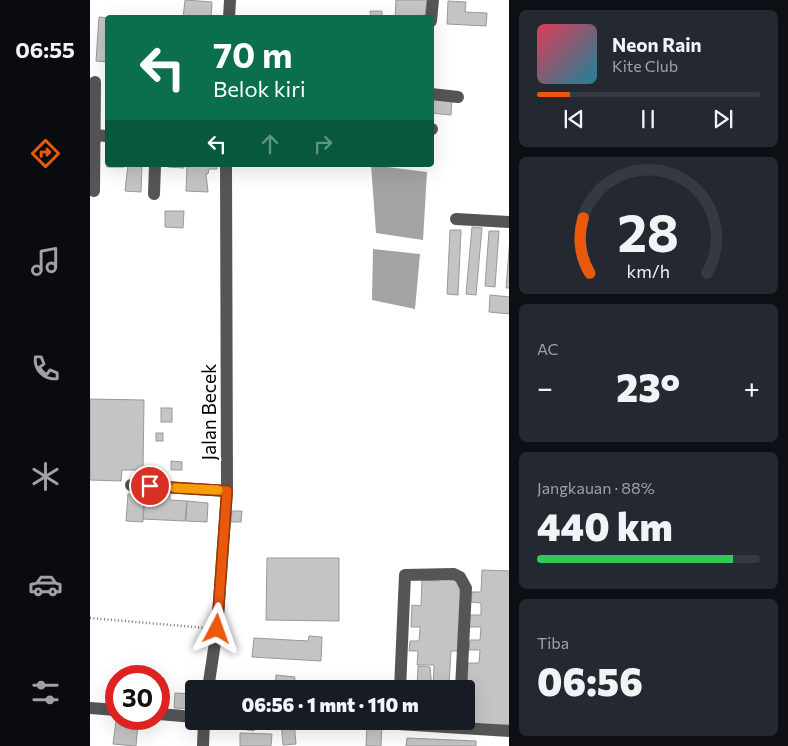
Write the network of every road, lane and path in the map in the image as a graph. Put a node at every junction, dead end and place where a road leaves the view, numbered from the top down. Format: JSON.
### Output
{"nodes":[{"id":1,"x":230,"y":0,"type":"edge"},
{"id":2,"x":433,"y":0,"type":"edge"},
{"id":3,"x":230,"y":15,"type":"edge"},
{"id":4,"x":432,"y":15,"type":"edge"},
{"id":5,"x":95,"y":82,"type":"dead end"},
{"id":6,"x":434,"y":94,"type":"edge"},
{"id":7,"x":458,"y":97,"type":"dead end"},
{"id":8,"x":97,"y":136,"type":"edge"},
{"id":9,"x":155,"y":167,"type":"edge"},
{"id":10,"x":226,"y":167,"type":"edge"},
{"id":11,"x":94,"y":191,"type":"dead end"},
{"id":12,"x":154,"y":194,"type":"dead end"},
{"id":13,"x":456,"y":219,"type":"dead end"},
{"id":14,"x":509,"y":222,"type":"edge"},
{"id":15,"x":131,"y":485,"type":"dead end"},
{"id":16,"x":227,"y":491,"type":"junction"},
{"id":17,"x":90,"y":618,"type":"edge"},
{"id":18,"x":217,"y":629,"type":"junction"},
{"id":19,"x":209,"y":680,"type":"edge"},
{"id":20,"x":400,"y":680,"type":"edge"},
{"id":21,"x":461,"y":680,"type":"edge"},
{"id":22,"x":90,"y":708,"type":"edge"},
{"id":23,"x":105,"y":709,"type":"edge"},
{"id":24,"x":170,"y":715,"type":"edge"},
{"id":25,"x":185,"y":716,"type":"edge"},
{"id":26,"x":475,"y":726,"type":"edge"},
{"id":27,"x":204,"y":730,"type":"edge"},
{"id":28,"x":509,"y":731,"type":"edge"},
{"id":29,"x":203,"y":746,"type":"edge"}],
"edges":[{"from":1,"to":3,"type":"street"},
{"from":2,"to":4,"type":"street"},
{"from":5,"to":8,"type":"street"},
{"from":6,"to":7,"type":"street"},
{"from":8,"to":11,"type":"street"},
{"from":9,"to":12,"type":"street"},
{"from":10,"to":16,"type":"street","name":"Jalan Becek"},
{"from":13,"to":14,"type":"street"},
{"from":15,"to":16,"type":"street"},
{"from":16,"to":18,"type":"street","name":"Jalan Becek"},
{"from":17,"to":18,"type":"path"},
{"from":18,"to":19,"type":"street","name":"Jalan Becek"},
{"from":20,"to":21,"type":"street"},
{"from":22,"to":23,"type":"street"},
{"from":24,"to":25,"type":"street"},
{"from":26,"to":28,"type":"street"},
{"from":27,"to":29,"type":"street"}]}
